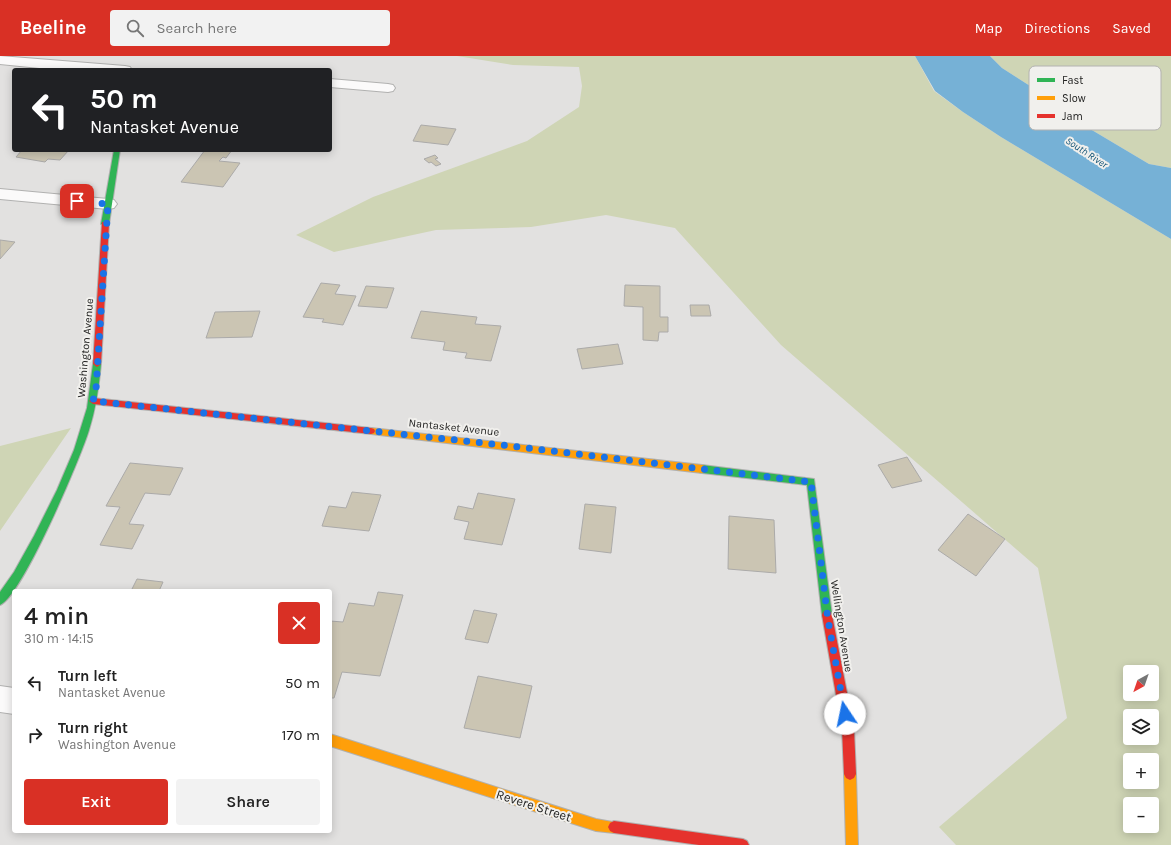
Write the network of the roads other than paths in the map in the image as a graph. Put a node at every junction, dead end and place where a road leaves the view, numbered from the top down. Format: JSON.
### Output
{"nodes":[{"id":1,"x":0,"y":60,"type":"edge"},
{"id":2,"x":94,"y":68,"type":"edge"},
{"id":3,"x":332,"y":83,"type":"edge"},
{"id":4,"x":388,"y":88,"type":"dead end"},
{"id":5,"x":117,"y":152,"type":"edge"},
{"id":6,"x":0,"y":194,"type":"edge"},
{"id":7,"x":108,"y":204,"type":"junction"},
{"id":8,"x":93,"y":401,"type":"junction"},
{"id":9,"x":811,"y":482,"type":"joint"},
{"id":10,"x":0,"y":600,"type":"edge"},
{"id":11,"x":0,"y":699,"type":"edge"},
{"id":12,"x":12,"y":701,"type":"edge"},
{"id":13,"x":332,"y":741,"type":"edge"},
{"id":14,"x":743,"y":845,"type":"edge"},
{"id":15,"x":852,"y":845,"type":"edge"}],
"edges":[{"from":1,"to":2,"type":"street"},
{"from":3,"to":4,"type":"street"},
{"from":5,"to":7,"type":"street","name":"Washington Avenue"},
{"from":6,"to":7,"type":"street"},
{"from":7,"to":8,"type":"street","name":"Washington Avenue"},
{"from":8,"to":9,"type":"street","name":"Nantasket Avenue"},
{"from":8,"to":10,"type":"street","name":"Washington Avenue"},
{"from":9,"to":15,"type":"street","name":"Wellington Avenue"},
{"from":11,"to":12,"type":"street"},
{"from":13,"to":14,"type":"street","name":"Revere Street"}]}
